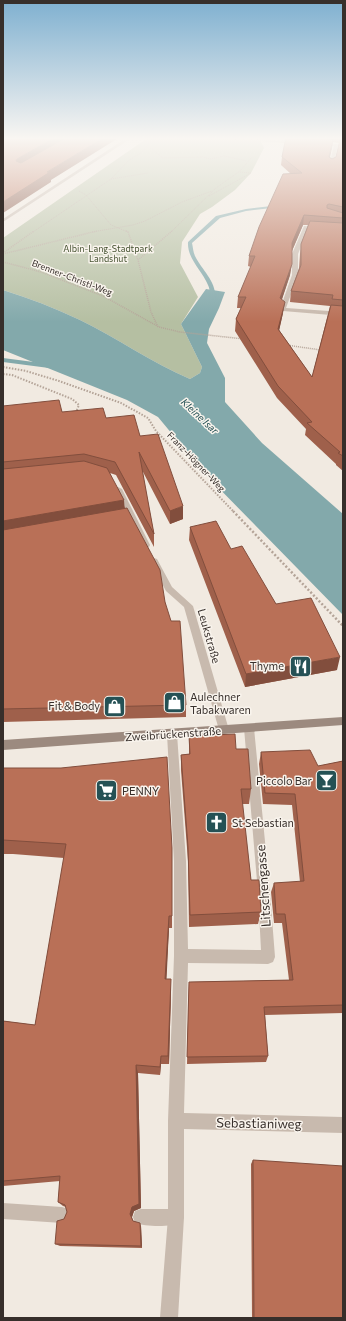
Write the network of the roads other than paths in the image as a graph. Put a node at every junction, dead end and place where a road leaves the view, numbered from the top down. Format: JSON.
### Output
{"nodes":[{"id":1,"x":37,"y":199,"type":"edge"},
{"id":2,"x":3,"y":221,"type":"edge"},
{"id":3,"x":343,"y":231,"type":"edge"},
{"id":4,"x":343,"y":314,"type":"edge"},
{"id":5,"x":115,"y":485,"type":"edge"},
{"id":6,"x":132,"y":516,"type":"junction"},
{"id":7,"x":111,"y":520,"type":"edge"},
{"id":8,"x":343,"y":721,"type":"edge"},
{"id":9,"x":249,"y":728,"type":"junction"},
{"id":10,"x":224,"y":730,"type":"junction"},
{"id":11,"x":172,"y":734,"type":"junction"},
{"id":12,"x":3,"y":745,"type":"edge"},
{"id":13,"x":181,"y":956,"type":"junction"},
{"id":14,"x":176,"y":1121,"type":"junction"},
{"id":15,"x":343,"y":1125,"type":"edge"},
{"id":16,"x":3,"y":1211,"type":"edge"},
{"id":17,"x":62,"y":1215,"type":"edge"},
{"id":18,"x":141,"y":1217,"type":"dead end"},
{"id":19,"x":176,"y":1217,"type":"junction"},
{"id":20,"x":169,"y":1318,"type":"edge"}],
"edges":[{"from":1,"to":2,"type":"street"},
{"from":3,"to":4,"type":"street"},
{"from":5,"to":6,"type":"street","name":"Leukstraße"},
{"from":6,"to":7,"type":"street"},
{"from":6,"to":10,"type":"street","name":"Leukstraße"},
{"from":8,"to":9,"type":"street","name":"Zweibrückenstraße"},
{"from":9,"to":10,"type":"street","name":"Zweibrückenstraße"},
{"from":9,"to":13,"type":"street","name":"Litschengasse"},
{"from":10,"to":11,"type":"street","name":"Zweibrückenstraße"},
{"from":11,"to":12,"type":"street","name":"Zweibrückenstraße"},
{"from":11,"to":13,"type":"street"},
{"from":13,"to":14,"type":"street"},
{"from":14,"to":15,"type":"street","name":"Sebastianiweg"},
{"from":14,"to":19,"type":"street"},
{"from":16,"to":17,"type":"street"},
{"from":18,"to":19,"type":"street"},
{"from":19,"to":20,"type":"street"}]}
